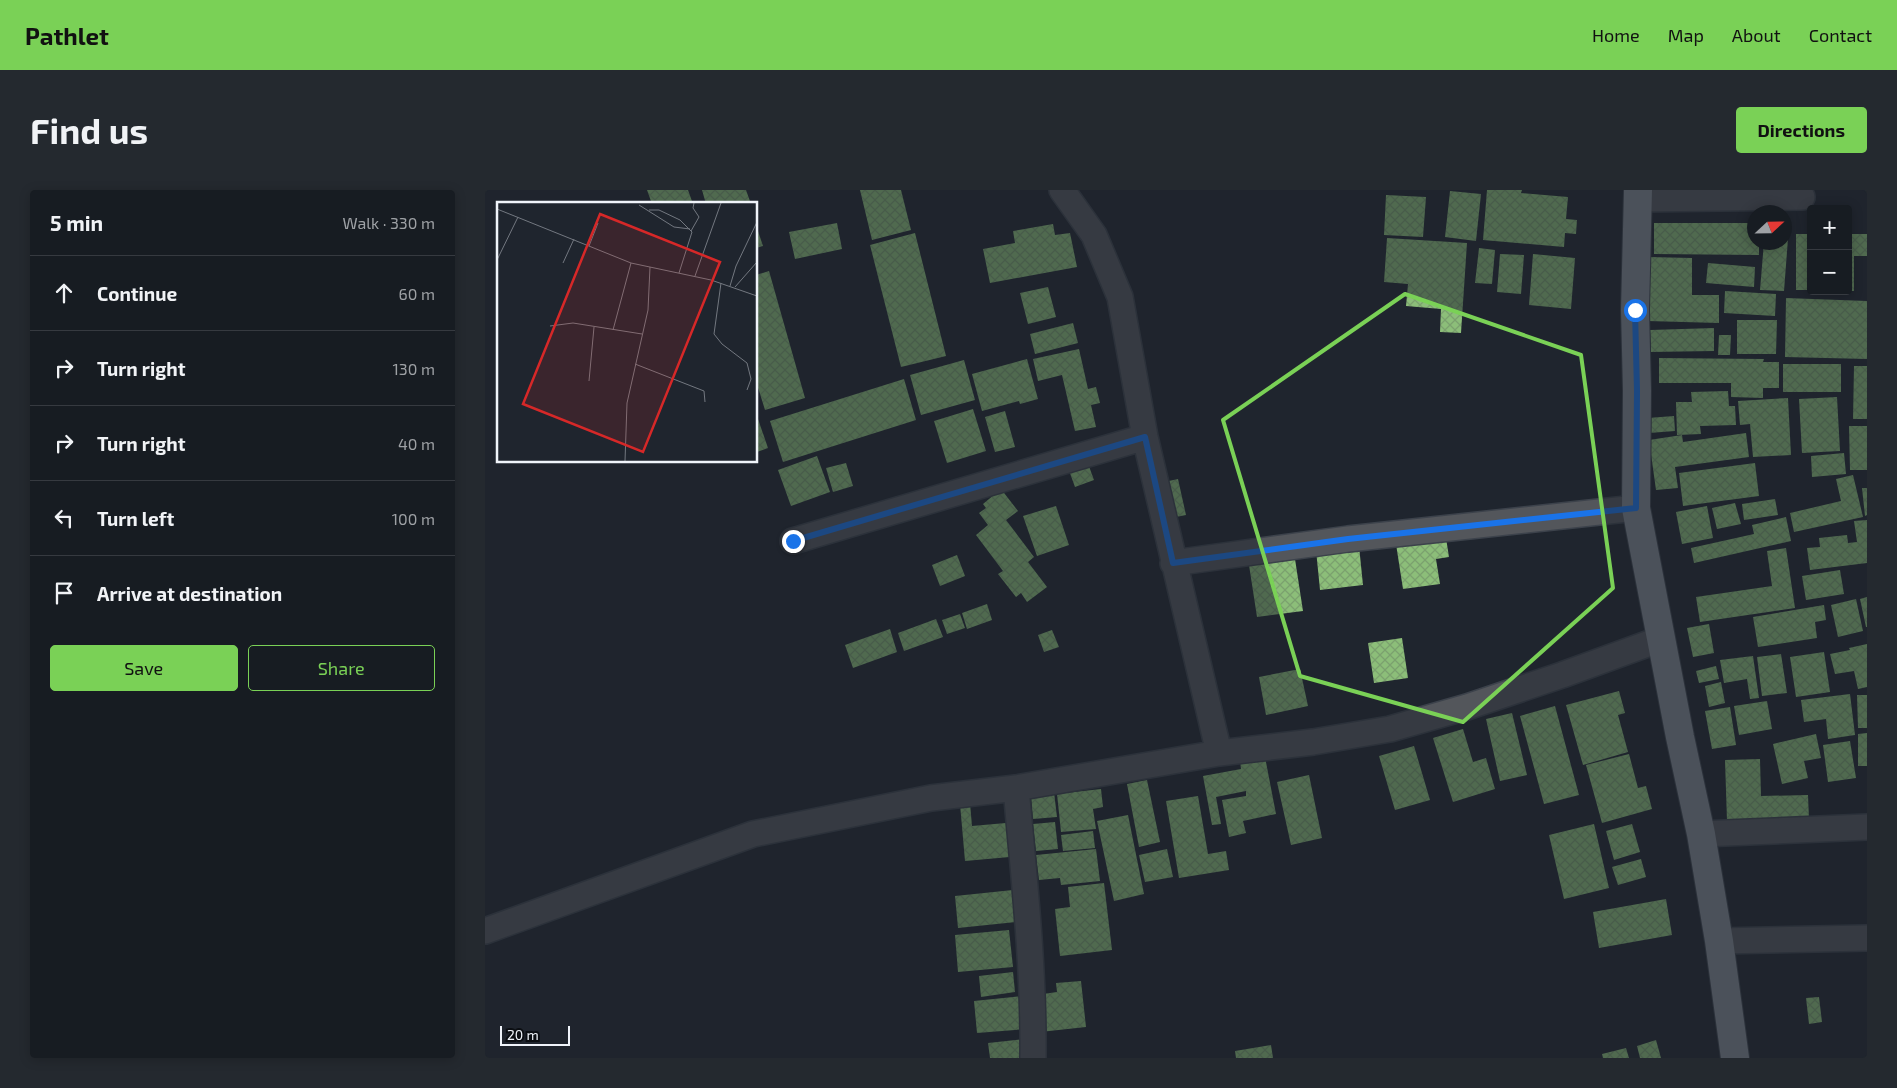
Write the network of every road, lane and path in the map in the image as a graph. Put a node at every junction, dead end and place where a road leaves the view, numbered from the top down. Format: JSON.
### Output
{"nodes":[{"id":1,"x":1061,"y":190,"type":"edge"},
{"id":2,"x":1638,"y":195,"type":"edge"},
{"id":3,"x":1802,"y":197,"type":"dead end"},
{"id":4,"x":1145,"y":437,"type":"junction"},
{"id":5,"x":1636,"y":508,"type":"junction"},
{"id":6,"x":793,"y":541,"type":"dead end"},
{"id":7,"x":1173,"y":563,"type":"junction"},
{"id":8,"x":1661,"y":639,"type":"junction"},
{"id":9,"x":1219,"y":753,"type":"junction"},
{"id":10,"x":1017,"y":788,"type":"junction"},
{"id":11,"x":1867,"y":827,"type":"edge"},
{"id":12,"x":1701,"y":834,"type":"junction"},
{"id":13,"x":485,"y":931,"type":"edge"},
{"id":14,"x":1867,"y":938,"type":"edge"},
{"id":15,"x":1719,"y":941,"type":"junction"},
{"id":16,"x":1033,"y":1058,"type":"edge"},
{"id":17,"x":1735,"y":1058,"type":"edge"}],
"edges":[{"from":1,"to":4,"type":"street"},
{"from":2,"to":3,"type":"street"},
{"from":2,"to":5,"type":"main road"},
{"from":4,"to":6,"type":"street"},
{"from":4,"to":7,"type":"street"},
{"from":5,"to":7,"type":"street"},
{"from":5,"to":8,"type":"main road"},
{"from":7,"to":9,"type":"street"},
{"from":8,"to":9,"type":"street"},
{"from":8,"to":12,"type":"main road"},
{"from":9,"to":10,"type":"street"},
{"from":10,"to":13,"type":"street"},
{"from":10,"to":16,"type":"street"},
{"from":11,"to":12,"type":"street"},
{"from":12,"to":15,"type":"main road"},
{"from":14,"to":15,"type":"street"},
{"from":15,"to":17,"type":"main road"}]}
